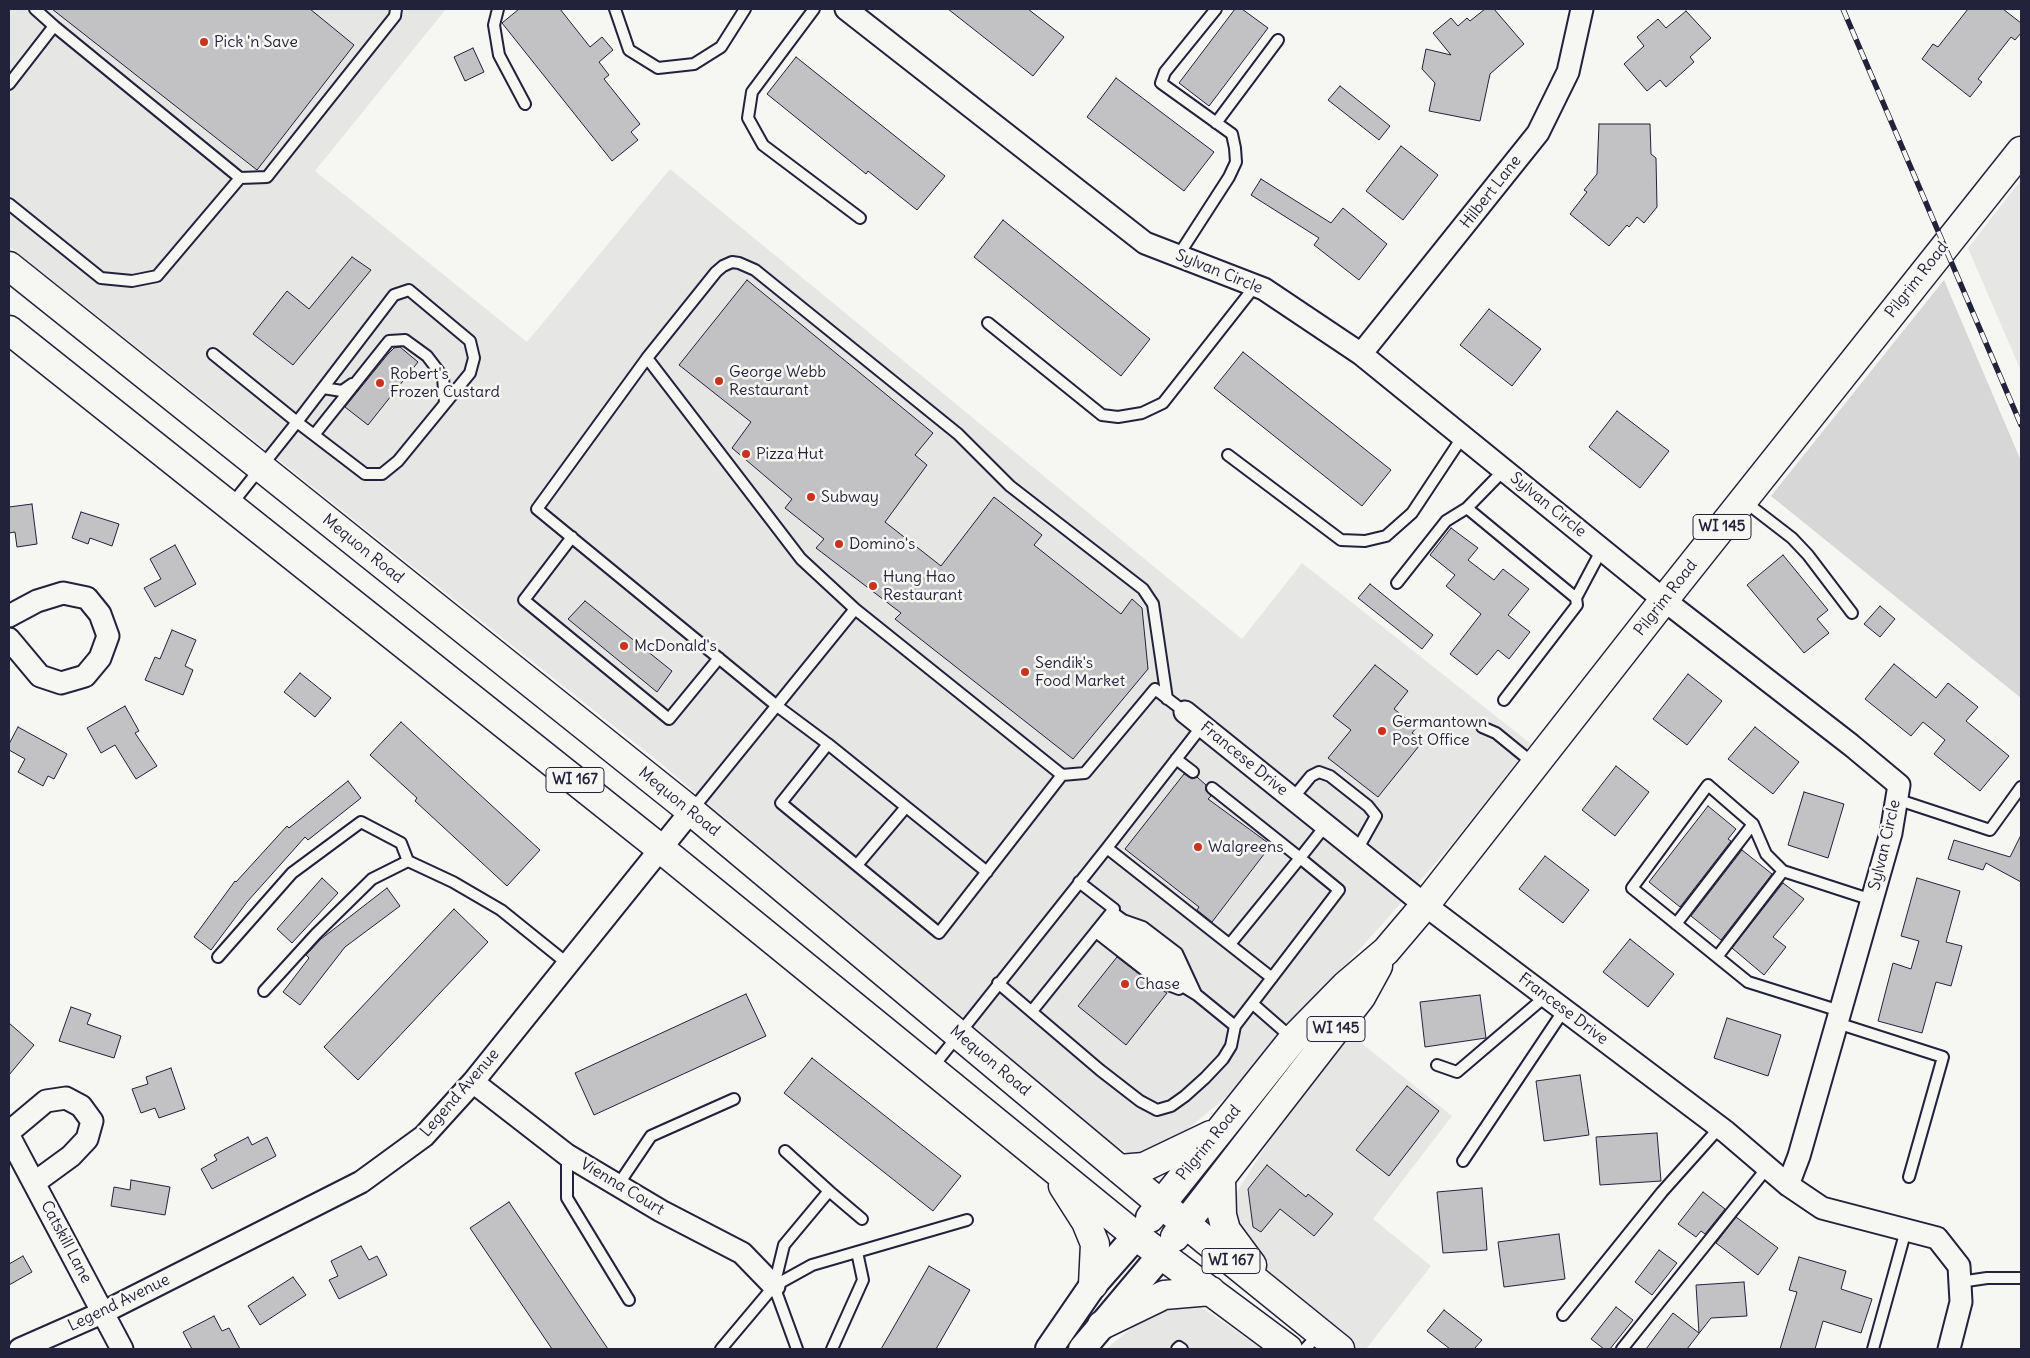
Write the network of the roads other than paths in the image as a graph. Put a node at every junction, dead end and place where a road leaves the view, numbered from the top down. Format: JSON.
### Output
{"nodes":[{"id":1,"x":35,"y":9,"type":"edge"},
{"id":2,"x":396,"y":9,"type":"edge"},
{"id":3,"x":498,"y":9,"type":"edge"},
{"id":4,"x":615,"y":9,"type":"edge"},
{"id":5,"x":745,"y":9,"type":"edge"},
{"id":6,"x":814,"y":9,"type":"edge"},
{"id":7,"x":1216,"y":9,"type":"edge"},
{"id":8,"x":1582,"y":9,"type":"edge"},
{"id":9,"x":857,"y":14,"type":"edge"},
{"id":10,"x":54,"y":26,"type":"junction"},
{"id":11,"x":1278,"y":40,"type":"dead end"},
{"id":12,"x":9,"y":84,"type":"edge"},
{"id":13,"x":525,"y":104,"type":"dead end"},
{"id":14,"x":1216,"y":123,"type":"junction"},
{"id":15,"x":2021,"y":151,"type":"edge"},
{"id":16,"x":240,"y":178,"type":"junction"},
{"id":17,"x":9,"y":204,"type":"edge"},
{"id":18,"x":860,"y":218,"type":"dead end"},
{"id":19,"x":1178,"y":256,"type":"junction"},
{"id":20,"x":9,"y":266,"type":"edge"},
{"id":21,"x":1255,"y":286,"type":"junction"},
{"id":22,"x":988,"y":322,"type":"dead end"},
{"id":23,"x":9,"y":330,"type":"edge"},
{"id":24,"x":213,"y":354,"type":"dead end"},
{"id":25,"x":1361,"y":354,"type":"junction"},
{"id":26,"x":647,"y":358,"type":"junction"},
{"id":27,"x":357,"y":381,"type":"junction"},
{"id":28,"x":324,"y":388,"type":"junction"},
{"id":29,"x":445,"y":403,"type":"junction"},
{"id":30,"x":297,"y":422,"type":"junction"},
{"id":31,"x":314,"y":435,"type":"junction"},
{"id":32,"x":1463,"y":436,"type":"junction"},
{"id":33,"x":1228,"y":455,"type":"dead end"},
{"id":34,"x":260,"y":467,"type":"junction"},
{"id":35,"x":1504,"y":470,"type":"junction"},
{"id":36,"x":1743,"y":500,"type":"junction"},
{"id":37,"x":230,"y":506,"type":"junction"},
{"id":38,"x":1467,"y":508,"type":"junction"},
{"id":39,"x":572,"y":537,"type":"junction"},
{"id":40,"x":1602,"y":549,"type":"junction"},
{"id":41,"x":1396,"y":583,"type":"dead end"},
{"id":42,"x":1576,"y":598,"type":"junction"},
{"id":43,"x":1664,"y":600,"type":"junction"},
{"id":44,"x":855,"y":609,"type":"junction"},
{"id":45,"x":1852,"y":613,"type":"dead end"},
{"id":46,"x":9,"y":616,"type":"edge"},
{"id":47,"x":9,"y":639,"type":"edge"},
{"id":48,"x":718,"y":658,"type":"junction"},
{"id":49,"x":1167,"y":699,"type":"junction"},
{"id":50,"x":1504,"y":700,"type":"dead end"},
{"id":51,"x":777,"y":706,"type":"junction"},
{"id":52,"x":1185,"y":712,"type":"joint"},
{"id":53,"x":1202,"y":726,"type":"junction"},
{"id":54,"x":1482,"y":727,"type":"dead end"},
{"id":55,"x":828,"y":744,"type":"junction"},
{"id":56,"x":1176,"y":759,"type":"junction"},
{"id":57,"x":1535,"y":765,"type":"junction"},
{"id":58,"x":1193,"y":772,"type":"dead end"},
{"id":59,"x":1062,"y":775,"type":"junction"},
{"id":60,"x":2021,"y":787,"type":"edge"},
{"id":61,"x":1212,"y":788,"type":"dead end"},
{"id":62,"x":1293,"y":798,"type":"junction"},
{"id":63,"x":1896,"y":799,"type":"junction"},
{"id":64,"x":906,"y":807,"type":"junction"},
{"id":65,"x":691,"y":811,"type":"junction"},
{"id":66,"x":1753,"y":824,"type":"junction"},
{"id":67,"x":1326,"y":825,"type":"junction"},
{"id":68,"x":1107,"y":848,"type":"junction"},
{"id":69,"x":661,"y":849,"type":"junction"},
{"id":70,"x":1357,"y":850,"type":"junction"},
{"id":71,"x":1300,"y":858,"type":"junction"},
{"id":72,"x":408,"y":861,"type":"junction"},
{"id":73,"x":857,"y":866,"type":"junction"},
{"id":74,"x":1783,"y":871,"type":"junction"},
{"id":75,"x":987,"y":872,"type":"junction"},
{"id":76,"x":1079,"y":882,"type":"junction"},
{"id":77,"x":1872,"y":900,"type":"junction"},
{"id":78,"x":1425,"y":904,"type":"junction"},
{"id":79,"x":1104,"y":922,"type":"junction"},
{"id":80,"x":1676,"y":924,"type":"junction"},
{"id":81,"x":1230,"y":944,"type":"junction"},
{"id":82,"x":1386,"y":951,"type":"junction"},
{"id":83,"x":218,"y":957,"type":"dead end"},
{"id":84,"x":1716,"y":957,"type":"junction"},
{"id":85,"x":568,"y":964,"type":"junction"},
{"id":86,"x":1272,"y":978,"type":"junction"},
{"id":87,"x":998,"y":983,"type":"junction"},
{"id":88,"x":1194,"y":990,"type":"junction"},
{"id":89,"x":264,"y":991,"type":"dead end"},
{"id":90,"x":1546,"y":996,"type":"junction"},
{"id":91,"x":1253,"y":1004,"type":"junction"},
{"id":92,"x":1564,"y":1010,"type":"junction"},
{"id":93,"x":1032,"y":1011,"type":"junction"},
{"id":94,"x":1838,"y":1017,"type":"junction"},
{"id":95,"x":1235,"y":1026,"type":"junction"},
{"id":96,"x":958,"y":1034,"type":"junction"},
{"id":97,"x":1293,"y":1039,"type":"junction"},
{"id":98,"x":1437,"y":1065,"type":"dead end"},
{"id":99,"x":931,"y":1068,"type":"junction"},
{"id":100,"x":473,"y":1082,"type":"junction"},
{"id":101,"x":1257,"y":1084,"type":"junction"},
{"id":102,"x":734,"y":1099,"type":"dead end"},
{"id":103,"x":1280,"y":1102,"type":"junction"},
{"id":104,"x":1720,"y":1127,"type":"junction"},
{"id":105,"x":1219,"y":1131,"type":"junction"},
{"id":106,"x":9,"y":1134,"type":"edge"},
{"id":107,"x":785,"y":1151,"type":"dead end"},
{"id":108,"x":568,"y":1155,"type":"junction"},
{"id":109,"x":1463,"y":1161,"type":"dead end"},
{"id":110,"x":1051,"y":1166,"type":"junction"},
{"id":111,"x":1767,"y":1168,"type":"junction"},
{"id":112,"x":1119,"y":1169,"type":"junction"},
{"id":113,"x":1909,"y":1177,"type":"dead end"},
{"id":114,"x":1221,"y":1179,"type":"junction"},
{"id":115,"x":34,"y":1183,"type":"junction"},
{"id":116,"x":618,"y":1185,"type":"junction"},
{"id":117,"x":1788,"y":1185,"type":"junction"},
{"id":118,"x":829,"y":1191,"type":"junction"},
{"id":119,"x":1161,"y":1204,"type":"junction"},
{"id":120,"x":862,"y":1219,"type":"dead end"},
{"id":121,"x":967,"y":1220,"type":"dead end"},
{"id":122,"x":1186,"y":1224,"type":"junction"},
{"id":123,"x":1906,"y":1230,"type":"junction"},
{"id":124,"x":1136,"y":1236,"type":"junction"},
{"id":125,"x":857,"y":1252,"type":"junction"},
{"id":126,"x":1161,"y":1255,"type":"junction"},
{"id":127,"x":1960,"y":1274,"type":"junction"},
{"id":128,"x":2021,"y":1278,"type":"edge"},
{"id":129,"x":1093,"y":1285,"type":"junction"},
{"id":130,"x":774,"y":1286,"type":"junction"},
{"id":131,"x":1211,"y":1291,"type":"junction"},
{"id":132,"x":1275,"y":1297,"type":"junction"},
{"id":133,"x":629,"y":1300,"type":"dead end"},
{"id":134,"x":104,"y":1312,"type":"junction"},
{"id":135,"x":1563,"y":1315,"type":"dead end"},
{"id":136,"x":1102,"y":1325,"type":"junction"},
{"id":137,"x":1322,"y":1344,"type":"edge"},
{"id":138,"x":20,"y":1349,"type":"edge"},
{"id":139,"x":122,"y":1349,"type":"edge"},
{"id":140,"x":721,"y":1349,"type":"edge"},
{"id":141,"x":797,"y":1349,"type":"edge"},
{"id":142,"x":832,"y":1349,"type":"edge"},
{"id":143,"x":1049,"y":1349,"type":"edge"},
{"id":144,"x":1082,"y":1349,"type":"edge"},
{"id":145,"x":1177,"y":1349,"type":"edge"},
{"id":146,"x":1182,"y":1349,"type":"edge"},
{"id":147,"x":1288,"y":1349,"type":"edge"},
{"id":148,"x":1622,"y":1349,"type":"edge"},
{"id":149,"x":1872,"y":1349,"type":"edge"},
{"id":150,"x":1948,"y":1349,"type":"edge"}],
"edges":[{"from":1,"to":10,"type":"lane"},
{"from":2,"to":16,"type":"lane"},
{"from":3,"to":13,"type":"lane"},
{"from":4,"to":5,"type":"lane"},
{"from":6,"to":18,"type":"lane"},
{"from":7,"to":14,"type":"lane"},
{"from":8,"to":25,"type":"street","name":"Hilbert Lane"},
{"from":9,"to":19,"type":"street","name":"Sylvan Circle"},
{"from":10,"to":12,"type":"lane"},
{"from":10,"to":16,"type":"lane"},
{"from":11,"to":14,"type":"lane"},
{"from":14,"to":19,"type":"lane"},
{"from":15,"to":36,"type":"main road","name":"Pilgrim Road","number":"WI 145"},
{"from":16,"to":17,"type":"lane"},
{"from":19,"to":21,"type":"street","name":"Sylvan Circle"},
{"from":20,"to":34,"type":"main road","name":"Mequon Road","number":"WI 167"},
{"from":21,"to":22,"type":"lane"},
{"from":21,"to":25,"type":"street","name":"Sylvan Circle"},
{"from":23,"to":37,"type":"main road","number":"WI 167"},
{"from":24,"to":30,"type":"lane"},
{"from":25,"to":32,"type":"street","name":"Sylvan Circle"},
{"from":26,"to":39,"type":"lane"},
{"from":26,"to":44,"type":"lane"},
{"from":26,"to":49,"type":"lane"},
{"from":27,"to":28,"type":"lane"},
{"from":27,"to":29,"type":"lane"},
{"from":27,"to":31,"type":"lane"},
{"from":28,"to":29,"type":"lane"},
{"from":28,"to":30,"type":"lane"},
{"from":29,"to":31,"type":"lane"},
{"from":30,"to":31,"type":"lane"},
{"from":30,"to":34,"type":"lane"},
{"from":32,"to":33,"type":"lane"},
{"from":32,"to":35,"type":"street","name":"Sylvan Circle"},
{"from":34,"to":37,"type":"lane"},
{"from":34,"to":65,"type":"main road","name":"Mequon Road","number":"WI 167"},
{"from":35,"to":38,"type":"lane"},
{"from":35,"to":40,"type":"street","name":"Sylvan Circle"},
{"from":36,"to":43,"type":"main road","name":"Pilgrim Road","number":"WI 145"},
{"from":36,"to":45,"type":"lane"},
{"from":37,"to":69,"type":"main road","number":"WI 167"},
{"from":38,"to":41,"type":"lane"},
{"from":38,"to":42,"type":"lane"},
{"from":39,"to":48,"type":"lane"},
{"from":39,"to":48,"type":"lane"},
{"from":40,"to":42,"type":"lane"},
{"from":40,"to":43,"type":"street","name":"Sylvan Circle"},
{"from":42,"to":50,"type":"lane"},
{"from":43,"to":57,"type":"main road","name":"Pilgrim Road","number":"WI 145"},
{"from":43,"to":63,"type":"street","name":"Sylvan Circle"},
{"from":44,"to":51,"type":"lane"},
{"from":44,"to":59,"type":"lane"},
{"from":46,"to":47,"type":"street"},
{"from":48,"to":51,"type":"lane"},
{"from":49,"to":52,"type":"lane"},
{"from":49,"to":59,"type":"lane"},
{"from":51,"to":55,"type":"lane"},
{"from":51,"to":65,"type":"lane"},
{"from":52,"to":53,"type":"street","name":"Francese Drive"},
{"from":53,"to":56,"type":"lane"},
{"from":53,"to":62,"type":"street","name":"Francese Drive"},
{"from":54,"to":57,"type":"lane"},
{"from":55,"to":64,"type":"lane"},
{"from":55,"to":73,"type":"lane"},
{"from":56,"to":58,"type":"lane"},
{"from":56,"to":68,"type":"lane"},
{"from":57,"to":78,"type":"main road","name":"Pilgrim Road","number":"WI 145"},
{"from":59,"to":75,"type":"lane"},
{"from":60,"to":63,"type":"lane"},
{"from":61,"to":71,"type":"lane"},
{"from":62,"to":67,"type":"street","name":"Francese Drive"},
{"from":62,"to":70,"type":"lane"},
{"from":63,"to":77,"type":"street","name":"Sylvan Circle"},
{"from":64,"to":73,"type":"lane"},
{"from":64,"to":75,"type":"lane"},
{"from":65,"to":69,"type":"street","name":"Legend Avenue"},
{"from":65,"to":96,"type":"main road","name":"Mequon Road","number":"WI 167"},
{"from":66,"to":74,"type":"lane"},
{"from":66,"to":80,"type":"lane"},
{"from":66,"to":80,"type":"lane"},
{"from":67,"to":70,"type":"street","name":"Francese Drive"},
{"from":67,"to":71,"type":"lane"},
{"from":68,"to":76,"type":"lane"},
{"from":68,"to":81,"type":"lane"},
{"from":69,"to":85,"type":"street","name":"Legend Avenue"},
{"from":69,"to":99,"type":"main road","number":"WI 167"},
{"from":70,"to":78,"type":"street","name":"Francese Drive"},
{"from":71,"to":81,"type":"lane"},
{"from":71,"to":86,"type":"lane"},
{"from":72,"to":83,"type":"lane"},
{"from":72,"to":85,"type":"lane"},
{"from":72,"to":89,"type":"lane"},
{"from":73,"to":75,"type":"lane"},
{"from":74,"to":77,"type":"lane"},
{"from":74,"to":84,"type":"lane"},
{"from":76,"to":79,"type":"lane"},
{"from":76,"to":87,"type":"lane"},
{"from":77,"to":94,"type":"street","name":"Sylvan Circle"},
{"from":78,"to":82,"type":"main road","name":"Pilgrim Road","number":"WI 145"},
{"from":78,"to":90,"type":"street","name":"Francese Drive"},
{"from":79,"to":88,"type":"lane"},
{"from":79,"to":88,"type":"lane"},
{"from":79,"to":88,"type":"lane"},
{"from":79,"to":93,"type":"lane"},
{"from":80,"to":84,"type":"lane"},
{"from":81,"to":86,"type":"lane"},
{"from":82,"to":97,"type":"main road","name":"Pilgrim Road","number":"WI 145"},
{"from":82,"to":103,"type":"main road","name":"Pilgrim Road","number":"WI 145"},
{"from":84,"to":94,"type":"lane"},
{"from":85,"to":100,"type":"street","name":"Legend Avenue"},
{"from":86,"to":91,"type":"lane"},
{"from":87,"to":93,"type":"lane"},
{"from":87,"to":96,"type":"lane"},
{"from":88,"to":95,"type":"lane"},
{"from":90,"to":92,"type":"street","name":"Francese Drive"},
{"from":90,"to":98,"type":"lane"},
{"from":91,"to":95,"type":"lane"},
{"from":91,"to":97,"type":"lane"},
{"from":92,"to":104,"type":"street","name":"Francese Drive"},
{"from":92,"to":109,"type":"lane"},
{"from":93,"to":95,"type":"lane"},
{"from":94,"to":113,"type":"lane"},
{"from":94,"to":117,"type":"street","name":"Sylvan Circle"},
{"from":96,"to":99,"type":"lane"},
{"from":96,"to":112,"type":"main road","name":"Mequon Road","number":"WI 167"},
{"from":97,"to":101,"type":"main road","name":"Pilgrim Road","number":"WI 145"},
{"from":99,"to":110,"type":"main road","number":"WI 167"},
{"from":100,"to":108,"type":"street","name":"Vienna Court"},
{"from":100,"to":134,"type":"street","name":"Legend Avenue"},
{"from":101,"to":103,"type":"main road"},
{"from":101,"to":105,"type":"main road","name":"Pilgrim Road","number":"WI 145"},
{"from":102,"to":116,"type":"lane"},
{"from":103,"to":114,"type":"main road","name":"Pilgrim Road","number":"WI 145"},
{"from":104,"to":111,"type":"street","name":"Francese Drive"},
{"from":104,"to":135,"type":"lane"},
{"from":105,"to":112,"type":"main road"},
{"from":105,"to":119,"type":"main road","name":"Pilgrim Road","number":"WI 145"},
{"from":106,"to":115,"type":"street","name":"Catskill Lane"},
{"from":106,"to":115,"type":"street"},
{"from":107,"to":118,"type":"lane"},
{"from":108,"to":116,"type":"street","name":"Vienna Court"},
{"from":108,"to":133,"type":"lane"},
{"from":110,"to":124,"type":"main road","number":"WI 167"},
{"from":110,"to":129,"type":"main road"},
{"from":111,"to":117,"type":"street","name":"Francese Drive"},
{"from":111,"to":148,"type":"lane"},
{"from":112,"to":119,"type":"main road","name":"Mequon Road","number":"WI 167"},
{"from":114,"to":122,"type":"main road","name":"Pilgrim Road"},
{"from":114,"to":132,"type":"main road"},
{"from":115,"to":134,"type":"street","name":"Catskill Lane"},
{"from":116,"to":130,"type":"street","name":"Vienna Court"},
{"from":117,"to":123,"type":"street","name":"Francese Drive"},
{"from":118,"to":120,"type":"lane"},
{"from":118,"to":130,"type":"lane"},
{"from":119,"to":122,"type":"main road","name":"Mequon Road","number":"WI 167"},
{"from":119,"to":124,"type":"main road","name":"Pilgrim Road","number":"WI 145"},
{"from":121,"to":125,"type":"lane"},
{"from":122,"to":126,"type":"main road","name":"Pilgrim Road"},
{"from":122,"to":132,"type":"main road","name":"Mequon Road","number":"WI 167"},
{"from":123,"to":127,"type":"street","name":"Francese Drive"},
{"from":123,"to":149,"type":"lane"},
{"from":124,"to":126,"type":"main road"},
{"from":124,"to":129,"type":"street","name":"Pilgrim Road"},
{"from":125,"to":130,"type":"lane"},
{"from":125,"to":142,"type":"lane"},
{"from":126,"to":131,"type":"main road"},
{"from":126,"to":136,"type":"street","name":"Pilgrim Road"},
{"from":127,"to":128,"type":"lane"},
{"from":127,"to":150,"type":"street"},
{"from":129,"to":143,"type":"street","name":"Pilgrim Road"},
{"from":130,"to":140,"type":"lane"},
{"from":130,"to":141,"type":"lane"},
{"from":131,"to":136,"type":"main road"},
{"from":131,"to":147,"type":"main road"},
{"from":132,"to":137,"type":"main road","name":"Mequon Road"},
{"from":134,"to":138,"type":"street","name":"Legend Avenue"},
{"from":134,"to":139,"type":"street","name":"Catskill Lane"},
{"from":136,"to":144,"type":"street","name":"Pilgrim Road"},
{"from":145,"to":146,"type":"lane"}]}
